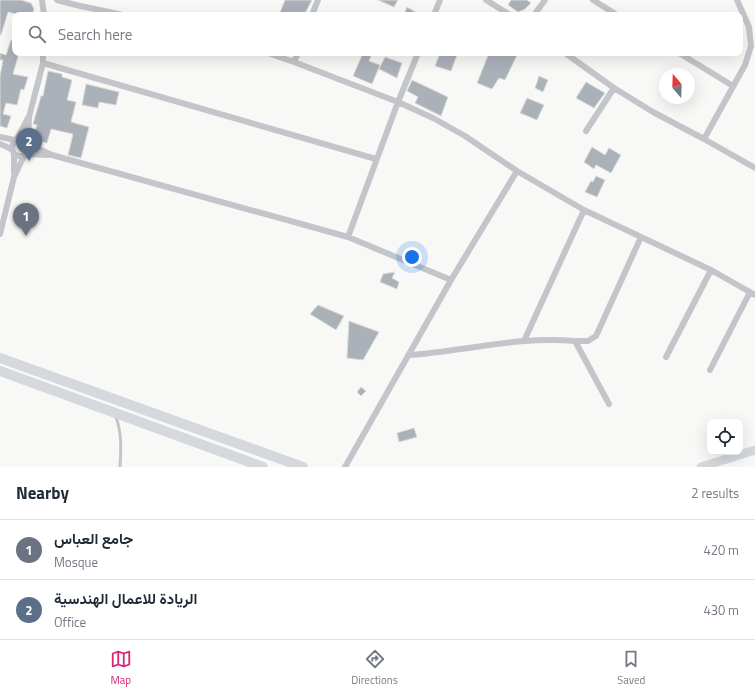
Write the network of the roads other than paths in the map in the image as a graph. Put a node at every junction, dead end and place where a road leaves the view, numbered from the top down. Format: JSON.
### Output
{"nodes":[{"id":1,"x":42,"y":0,"type":"edge"},
{"id":2,"x":57,"y":0,"type":"edge"},
{"id":3,"x":318,"y":0,"type":"edge"},
{"id":4,"x":440,"y":0,"type":"edge"},
{"id":5,"x":486,"y":0,"type":"edge"},
{"id":6,"x":544,"y":0,"type":"edge"},
{"id":7,"x":593,"y":0,"type":"edge"},
{"id":8,"x":737,"y":0,"type":"edge"},
{"id":9,"x":44,"y":12,"type":"edge"},
{"id":10,"x":109,"y":12,"type":"edge"},
{"id":11,"x":313,"y":12,"type":"edge"},
{"id":12,"x":435,"y":12,"type":"edge"},
{"id":13,"x":505,"y":12,"type":"edge"},
{"id":14,"x":536,"y":12,"type":"edge"},
{"id":15,"x":612,"y":12,"type":"edge"},
{"id":16,"x":742,"y":12,"type":"edge"},
{"id":17,"x":743,"y":14,"type":"edge"},
{"id":18,"x":43,"y":56,"type":"edge"},
{"id":19,"x":277,"y":56,"type":"edge"},
{"id":20,"x":297,"y":56,"type":"edge"},
{"id":21,"x":417,"y":56,"type":"edge"},
{"id":22,"x":569,"y":56,"type":"edge"},
{"id":23,"x":684,"y":56,"type":"edge"},
{"id":24,"x":294,"y":62,"type":"junction"},
{"id":25,"x":43,"y":63,"type":"junction"},
{"id":26,"x":733,"y":86,"type":"junction"},
{"id":27,"x":614,"y":88,"type":"junction"},
{"id":28,"x":398,"y":102,"type":"junction"},
{"id":29,"x":29,"y":117,"type":"junction"},
{"id":30,"x":586,"y":131,"type":"dead end"},
{"id":31,"x":0,"y":137,"type":"edge"},
{"id":32,"x":16,"y":139,"type":"junction"},
{"id":33,"x":704,"y":139,"type":"junction"},
{"id":34,"x":0,"y":144,"type":"edge"},
{"id":35,"x":29,"y":144,"type":"junction"},
{"id":36,"x":13,"y":152,"type":"junction"},
{"id":37,"x":25,"y":155,"type":"junction"},
{"id":38,"x":52,"y":156,"type":"junction"},
{"id":39,"x":376,"y":159,"type":"junction"},
{"id":40,"x":755,"y":168,"type":"edge"},
{"id":41,"x":517,"y":171,"type":"junction"},
{"id":42,"x":14,"y":177,"type":"junction"},
{"id":43,"x":584,"y":210,"type":"junction"},
{"id":44,"x":0,"y":234,"type":"edge"},
{"id":45,"x":348,"y":237,"type":"junction"},
{"id":46,"x":641,"y":237,"type":"junction"},
{"id":47,"x":710,"y":270,"type":"junction"},
{"id":48,"x":451,"y":280,"type":"junction"},
{"id":49,"x":752,"y":294,"type":"edge"},
{"id":50,"x":524,"y":341,"type":"junction"},
{"id":51,"x":575,"y":341,"type":"junction"},
{"id":52,"x":409,"y":355,"type":"junction"},
{"id":53,"x":666,"y":356,"type":"dead end"},
{"id":54,"x":0,"y":358,"type":"edge"},
{"id":55,"x":710,"y":370,"type":"dead end"},
{"id":56,"x":0,"y":372,"type":"edge"},
{"id":57,"x":609,"y":404,"type":"dead end"},
{"id":58,"x":115,"y":413,"type":"junction"},
{"id":59,"x":160,"y":416,"type":"junction"},
{"id":60,"x":156,"y":428,"type":"junction"},
{"id":61,"x":755,"y":450,"type":"edge"},
{"id":62,"x":705,"y":466,"type":"edge"},
{"id":63,"x":120,"y":467,"type":"edge"},
{"id":64,"x":263,"y":467,"type":"edge"},
{"id":65,"x":303,"y":467,"type":"edge"},
{"id":66,"x":345,"y":467,"type":"edge"}],
"edges":[{"from":1,"to":9,"type":"street"},
{"from":2,"to":10,"type":"street"},
{"from":3,"to":11,"type":"street"},
{"from":4,"to":12,"type":"street"},
{"from":5,"to":13,"type":"street"},
{"from":6,"to":14,"type":"street"},
{"from":7,"to":15,"type":"street"},
{"from":8,"to":16,"type":"street"},
{"from":17,"to":26,"type":"street"},
{"from":18,"to":25,"type":"street"},
{"from":19,"to":24,"type":"street"},
{"from":20,"to":24,"type":"street"},
{"from":21,"to":28,"type":"street"},
{"from":22,"to":27,"type":"street"},
{"from":23,"to":26,"type":"street"},
{"from":24,"to":28,"type":"street"},
{"from":25,"to":29,"type":"street"},
{"from":25,"to":39,"type":"street"},
{"from":26,"to":33,"type":"street"},
{"from":27,"to":30,"type":"street"},
{"from":27,"to":33,"type":"street"},
{"from":28,"to":39,"type":"street"},
{"from":28,"to":41,"type":"street"},
{"from":29,"to":32,"type":"street"},
{"from":29,"to":35,"type":"street"},
{"from":31,"to":32,"type":"street"},
{"from":32,"to":35,"type":"street"},
{"from":32,"to":36,"type":"street"},
{"from":33,"to":40,"type":"street"},
{"from":34,"to":36,"type":"street"},
{"from":35,"to":37,"type":"street"},
{"from":35,"to":38,"type":"street"},
{"from":36,"to":37,"type":"street"},
{"from":36,"to":42,"type":"street"},
{"from":37,"to":38,"type":"street"},
{"from":37,"to":42,"type":"street"},
{"from":38,"to":45,"type":"street"},
{"from":39,"to":45,"type":"street"},
{"from":41,"to":43,"type":"street"},
{"from":41,"to":48,"type":"street"},
{"from":42,"to":44,"type":"street"},
{"from":43,"to":46,"type":"street"},
{"from":43,"to":50,"type":"street"},
{"from":45,"to":48,"type":"street"},
{"from":46,"to":47,"type":"street"},
{"from":46,"to":51,"type":"street"},
{"from":47,"to":49,"type":"street"},
{"from":47,"to":53,"type":"street"},
{"from":48,"to":52,"type":"street"},
{"from":49,"to":55,"type":"street"},
{"from":50,"to":51,"type":"street"},
{"from":50,"to":52,"type":"street"},
{"from":51,"to":57,"type":"street"},
{"from":52,"to":66,"type":"street"},
{"from":54,"to":59,"type":"main road"},
{"from":56,"to":58,"type":"main road"},
{"from":58,"to":60,"type":"main road"},
{"from":58,"to":63,"type":"lane"},
{"from":59,"to":60,"type":"main road"},
{"from":59,"to":65,"type":"main road"},
{"from":60,"to":64,"type":"main road"},
{"from":61,"to":62,"type":"main road"}]}
